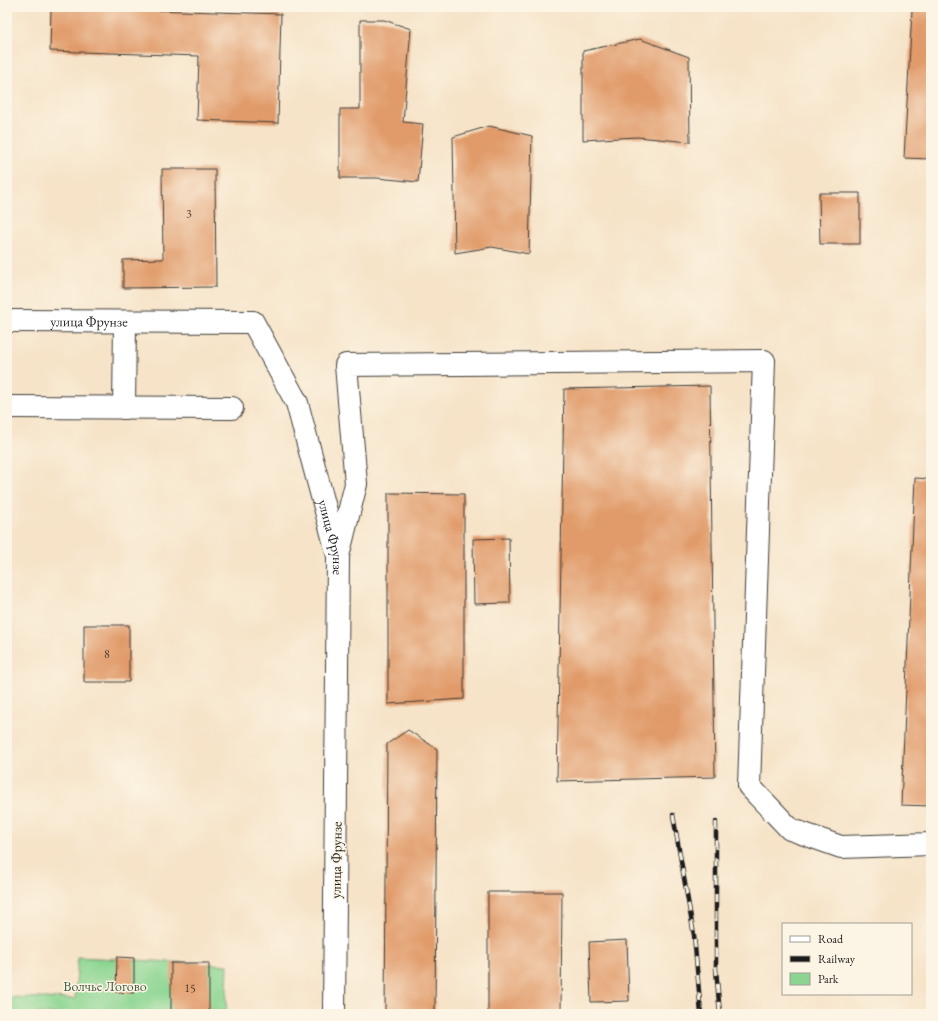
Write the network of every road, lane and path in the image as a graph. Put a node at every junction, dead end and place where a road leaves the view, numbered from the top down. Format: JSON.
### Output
{"nodes":[{"id":1,"x":7,"y":322,"type":"edge"},
{"id":2,"x":124,"y":322,"type":"junction"},
{"id":3,"x":7,"y":407,"type":"edge"},
{"id":4,"x":124,"y":408,"type":"junction"},
{"id":5,"x":232,"y":408,"type":"dead end"},
{"id":6,"x":338,"y":556,"type":"junction"},
{"id":7,"x":931,"y":844,"type":"edge"},
{"id":8,"x":334,"y":1014,"type":"edge"}],
"edges":[{"from":1,"to":2,"type":"street","name":"улица Фрунзе"},
{"from":2,"to":4,"type":"street"},
{"from":2,"to":6,"type":"street","name":"улица Фрунзе"},
{"from":3,"to":4,"type":"street"},
{"from":4,"to":5,"type":"street"},
{"from":6,"to":7,"type":"street"},
{"from":6,"to":8,"type":"street","name":"улица Фрунзе"}]}
